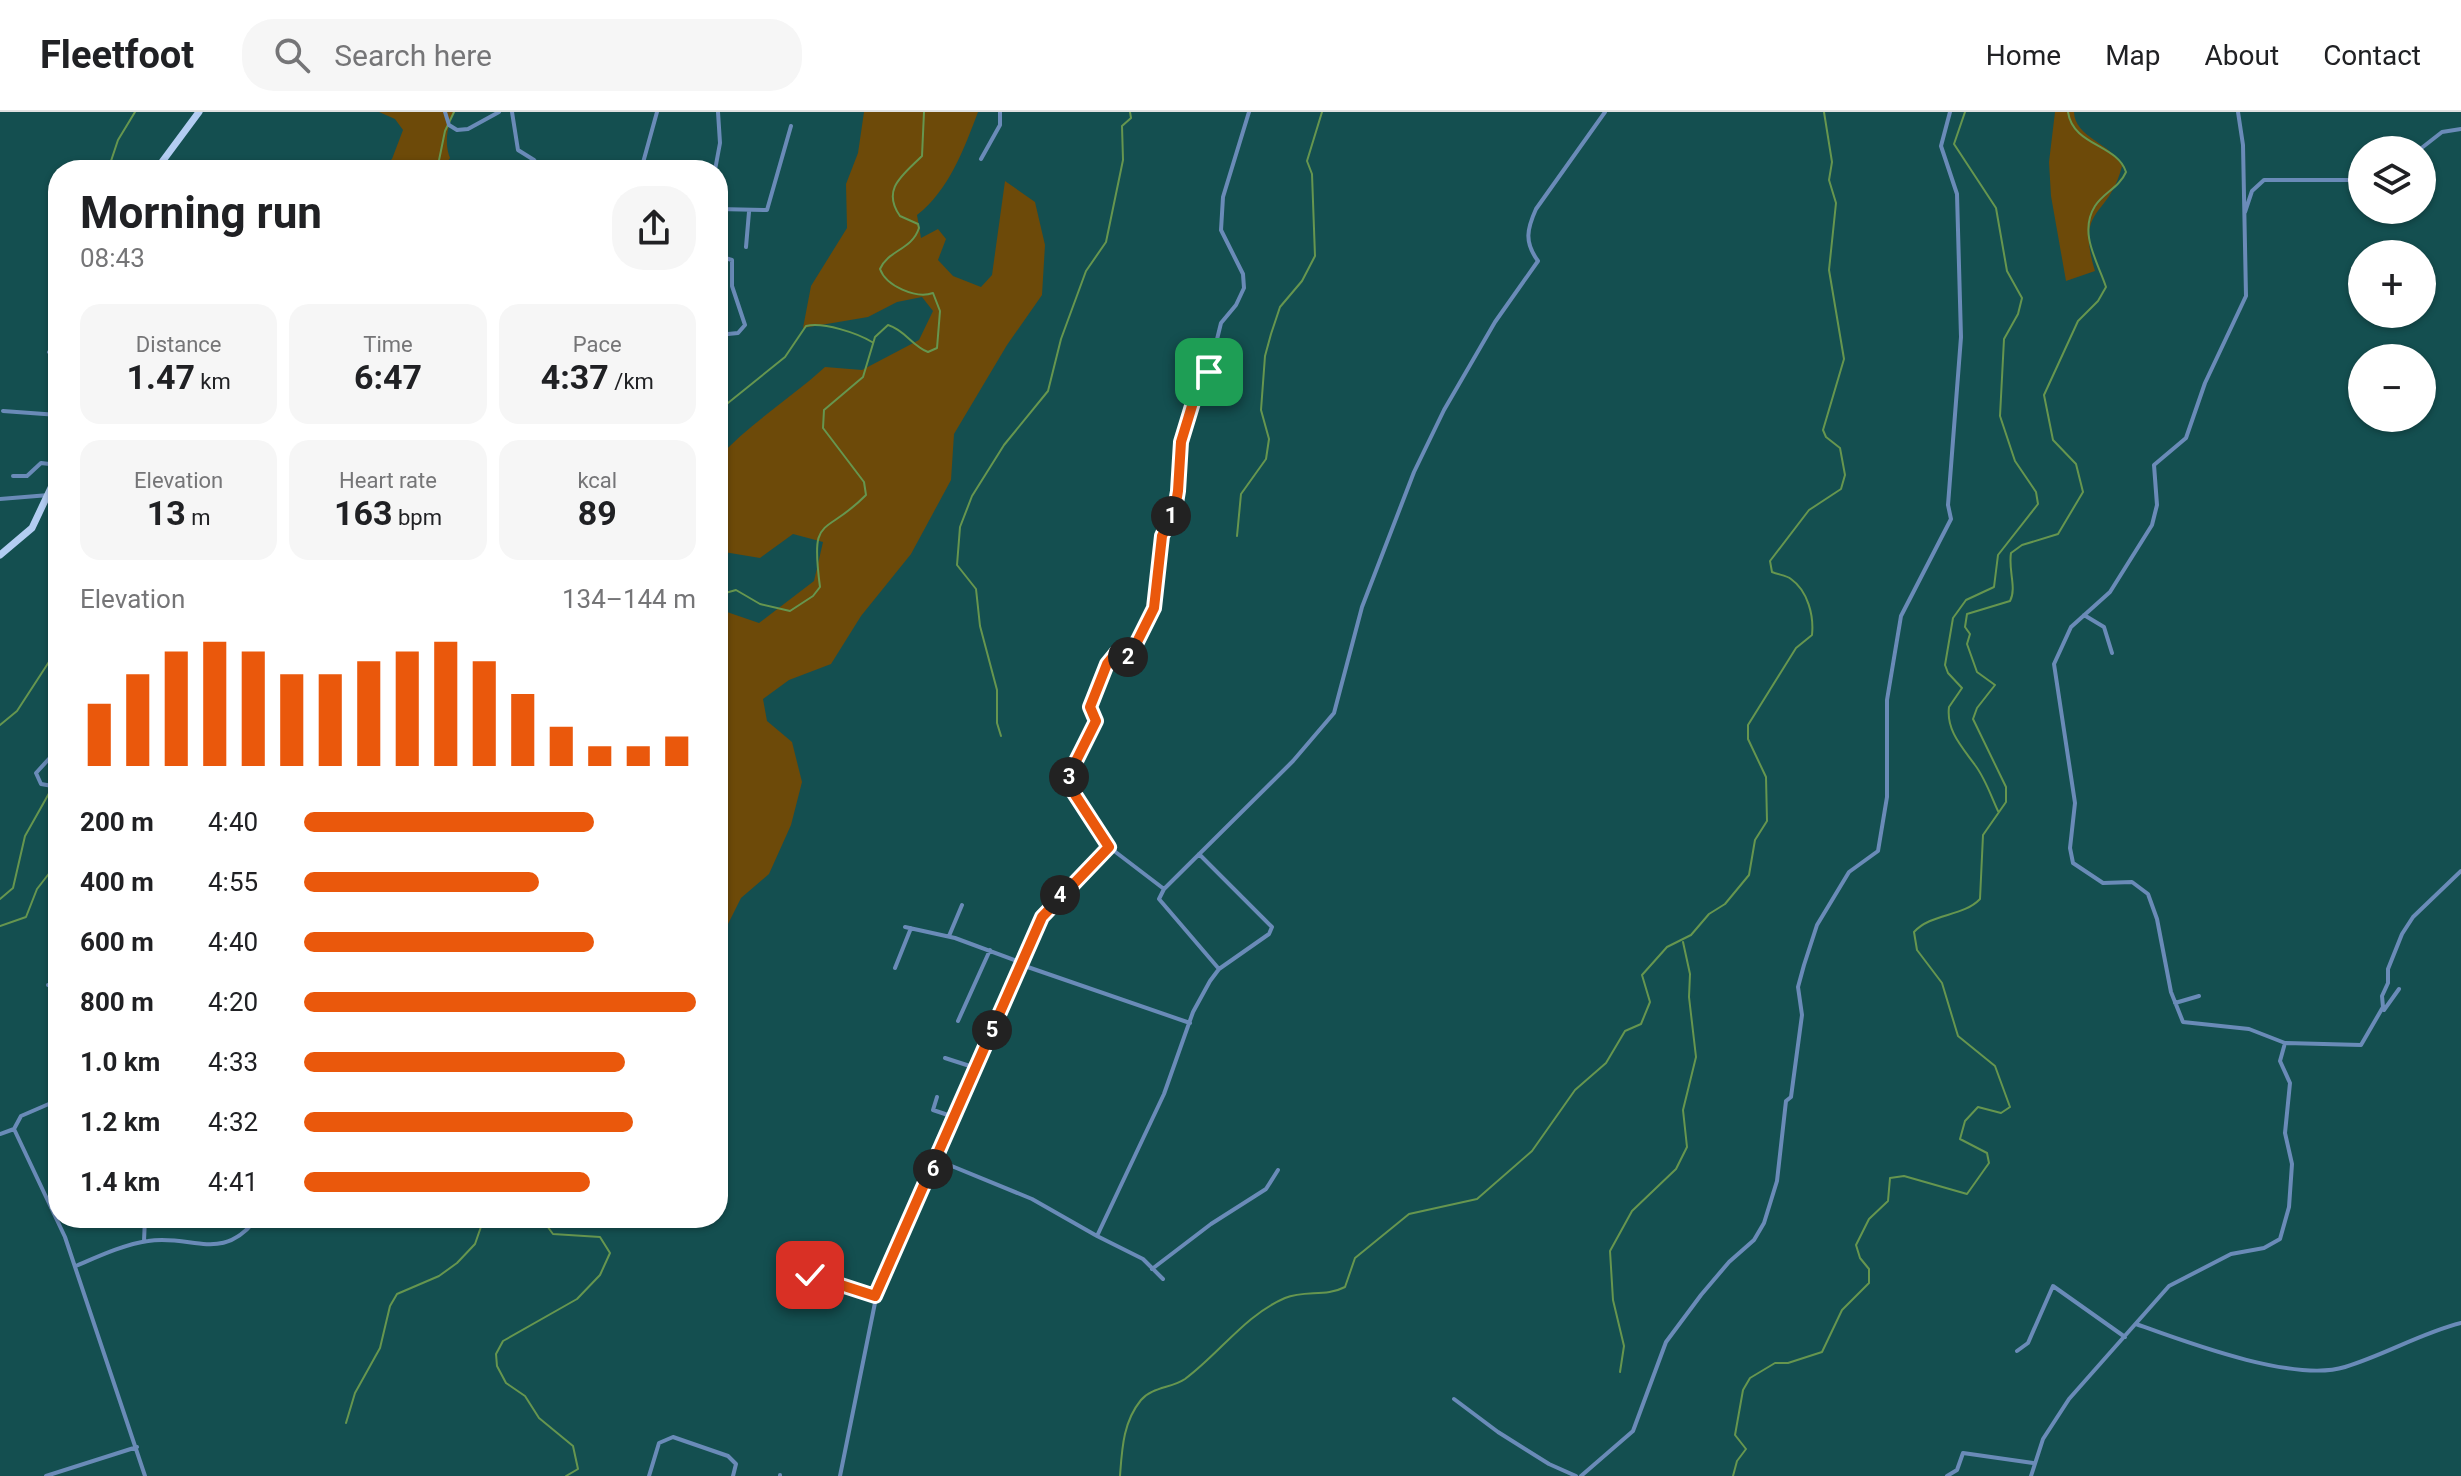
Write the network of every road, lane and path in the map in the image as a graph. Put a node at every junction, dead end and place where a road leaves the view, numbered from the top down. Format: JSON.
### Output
{"nodes":[{"id":1,"x":199,"y":112,"type":"edge"},
{"id":2,"x":445,"y":112,"type":"edge"},
{"id":3,"x":499,"y":112,"type":"edge"},
{"id":4,"x":512,"y":112,"type":"edge"},
{"id":5,"x":657,"y":112,"type":"edge"},
{"id":6,"x":718,"y":112,"type":"edge"},
{"id":7,"x":1000,"y":112,"type":"edge"},
{"id":8,"x":1249,"y":112,"type":"edge"},
{"id":9,"x":1605,"y":112,"type":"edge"},
{"id":10,"x":1950,"y":112,"type":"edge"},
{"id":11,"x":2238,"y":112,"type":"edge"},
{"id":12,"x":791,"y":126,"type":"dead end"},
{"id":13,"x":2461,"y":129,"type":"edge"},
{"id":14,"x":2436,"y":137,"type":"edge"},
{"id":15,"x":981,"y":159,"type":"dead end"},
{"id":16,"x":163,"y":160,"type":"edge"},
{"id":17,"x":534,"y":160,"type":"edge"},
{"id":18,"x":644,"y":160,"type":"edge"},
{"id":19,"x":717,"y":160,"type":"edge"},
{"id":20,"x":2348,"y":180,"type":"edge"},
{"id":21,"x":728,"y":210,"type":"edge"},
{"id":22,"x":749,"y":212,"type":"junction"},
{"id":23,"x":2244,"y":214,"type":"junction"},
{"id":24,"x":746,"y":247,"type":"dead end"},
{"id":25,"x":728,"y":259,"type":"edge"},
{"id":26,"x":728,"y":334,"type":"edge"},
{"id":27,"x":3,"y":411,"type":"dead end"},
{"id":28,"x":48,"y":414,"type":"edge"},
{"id":29,"x":48,"y":464,"type":"edge"},
{"id":30,"x":13,"y":476,"type":"dead end"},
{"id":31,"x":48,"y":495,"type":"edge"},
{"id":32,"x":48,"y":497,"type":"edge"},
{"id":33,"x":0,"y":499,"type":"edge"},
{"id":34,"x":0,"y":555,"type":"edge"},
{"id":35,"x":2084,"y":615,"type":"junction"},
{"id":36,"x":2112,"y":653,"type":"dead end"},
{"id":37,"x":48,"y":760,"type":"edge"},
{"id":38,"x":48,"y":785,"type":"edge"},
{"id":39,"x":1109,"y":847,"type":"junction"},
{"id":40,"x":1199,"y":854,"type":"junction"},
{"id":41,"x":2461,"y":871,"type":"edge"},
{"id":42,"x":1164,"y":889,"type":"junction"},
{"id":43,"x":962,"y":905,"type":"dead end"},
{"id":44,"x":949,"y":937,"type":"junction"},
{"id":45,"x":990,"y":949,"type":"junction"},
{"id":46,"x":1019,"y":963,"type":"junction"},
{"id":47,"x":895,"y":968,"type":"dead end"},
{"id":48,"x":1219,"y":969,"type":"junction"},
{"id":49,"x":2399,"y":989,"type":"dead end"},
{"id":50,"x":2199,"y":996,"type":"dead end"},
{"id":51,"x":2175,"y":1003,"type":"junction"},
{"id":52,"x":2380,"y":1012,"type":"junction"},
{"id":53,"x":958,"y":1021,"type":"dead end"},
{"id":54,"x":1190,"y":1023,"type":"junction"},
{"id":55,"x":2285,"y":1043,"type":"junction"},
{"id":56,"x":945,"y":1058,"type":"dead end"},
{"id":57,"x":976,"y":1068,"type":"junction"},
{"id":58,"x":937,"y":1097,"type":"dead end"},
{"id":59,"x":48,"y":1104,"type":"edge"},
{"id":60,"x":954,"y":1117,"type":"junction"},
{"id":61,"x":14,"y":1129,"type":"junction"},
{"id":62,"x":0,"y":1134,"type":"edge"},
{"id":63,"x":937,"y":1160,"type":"junction"},
{"id":64,"x":1278,"y":1170,"type":"dead end"},
{"id":65,"x":48,"y":1204,"type":"edge"},
{"id":66,"x":59,"y":1228,"type":"edge"},
{"id":67,"x":145,"y":1228,"type":"edge"},
{"id":68,"x":248,"y":1228,"type":"edge"},
{"id":69,"x":1097,"y":1236,"type":"junction"},
{"id":70,"x":144,"y":1241,"type":"junction"},
{"id":71,"x":76,"y":1266,"type":"junction"},
{"id":72,"x":797,"y":1266,"type":"dead end"},
{"id":73,"x":1152,"y":1269,"type":"junction"},
{"id":74,"x":1163,"y":1279,"type":"dead end"},
{"id":75,"x":875,"y":1296,"type":"junction"},
{"id":76,"x":2461,"y":1323,"type":"edge"},
{"id":77,"x":2136,"y":1324,"type":"junction"},
{"id":78,"x":2125,"y":1337,"type":"junction"},
{"id":79,"x":2017,"y":1351,"type":"dead end"},
{"id":80,"x":1454,"y":1399,"type":"dead end"},
{"id":81,"x":137,"y":1447,"type":"junction"},
{"id":82,"x":2033,"y":1463,"type":"junction"},
{"id":83,"x":46,"y":1476,"type":"edge"},
{"id":84,"x":145,"y":1476,"type":"edge"},
{"id":85,"x":649,"y":1476,"type":"edge"},
{"id":86,"x":733,"y":1476,"type":"edge"},
{"id":87,"x":840,"y":1476,"type":"edge"},
{"id":88,"x":1578,"y":1476,"type":"edge"},
{"id":89,"x":1947,"y":1476,"type":"edge"},
{"id":90,"x":2031,"y":1476,"type":"edge"}],
"edges":[{"from":1,"to":16,"type":"main road"},
{"from":2,"to":3,"type":"street"},
{"from":4,"to":17,"type":"street"},
{"from":5,"to":18,"type":"street"},
{"from":6,"to":19,"type":"street"},
{"from":7,"to":15,"type":"street"},
{"from":8,"to":39,"type":"street"},
{"from":9,"to":40,"type":"street"},
{"from":10,"to":88,"type":"street"},
{"from":11,"to":23,"type":"street"},
{"from":12,"to":22,"type":"street"},
{"from":13,"to":14,"type":"street"},
{"from":20,"to":23,"type":"street"},
{"from":21,"to":22,"type":"street"},
{"from":22,"to":24,"type":"street"},
{"from":23,"to":35,"type":"street"},
{"from":25,"to":26,"type":"street"},
{"from":27,"to":28,"type":"street"},
{"from":29,"to":30,"type":"street"},
{"from":31,"to":33,"type":"street"},
{"from":32,"to":34,"type":"main road"},
{"from":35,"to":36,"type":"street"},
{"from":35,"to":51,"type":"street"},
{"from":37,"to":38,"type":"street"},
{"from":39,"to":42,"type":"street"},
{"from":39,"to":46,"type":"street"},
{"from":40,"to":42,"type":"street"},
{"from":40,"to":48,"type":"street"},
{"from":41,"to":52,"type":"street"},
{"from":42,"to":48,"type":"street"},
{"from":43,"to":44,"type":"street"},
{"from":44,"to":45,"type":"street"},
{"from":44,"to":47,"type":"street"},
{"from":45,"to":46,"type":"street"},
{"from":45,"to":53,"type":"street"},
{"from":46,"to":54,"type":"street"},
{"from":46,"to":57,"type":"street"},
{"from":48,"to":54,"type":"street"},
{"from":49,"to":52,"type":"street"},
{"from":50,"to":51,"type":"street"},
{"from":51,"to":55,"type":"street"},
{"from":52,"to":55,"type":"street"},
{"from":54,"to":69,"type":"street"},
{"from":55,"to":77,"type":"street"},
{"from":56,"to":57,"type":"street"},
{"from":57,"to":60,"type":"street"},
{"from":58,"to":60,"type":"street"},
{"from":59,"to":61,"type":"street"},
{"from":60,"to":63,"type":"street"},
{"from":61,"to":62,"type":"street"},
{"from":61,"to":65,"type":"street"},
{"from":63,"to":69,"type":"street"},
{"from":63,"to":75,"type":"street"},
{"from":64,"to":73,"type":"street"},
{"from":66,"to":71,"type":"street"},
{"from":67,"to":70,"type":"street"},
{"from":68,"to":70,"type":"street"},
{"from":69,"to":73,"type":"street"},
{"from":70,"to":71,"type":"street"},
{"from":71,"to":81,"type":"street"},
{"from":72,"to":75,"type":"street"},
{"from":73,"to":74,"type":"street"},
{"from":75,"to":87,"type":"street"},
{"from":76,"to":77,"type":"street"},
{"from":77,"to":78,"type":"street"},
{"from":78,"to":79,"type":"street"},
{"from":78,"to":82,"type":"street"},
{"from":80,"to":88,"type":"street"},
{"from":81,"to":83,"type":"street"},
{"from":81,"to":84,"type":"street"},
{"from":82,"to":89,"type":"street"},
{"from":82,"to":90,"type":"street"},
{"from":85,"to":86,"type":"street"}]}
